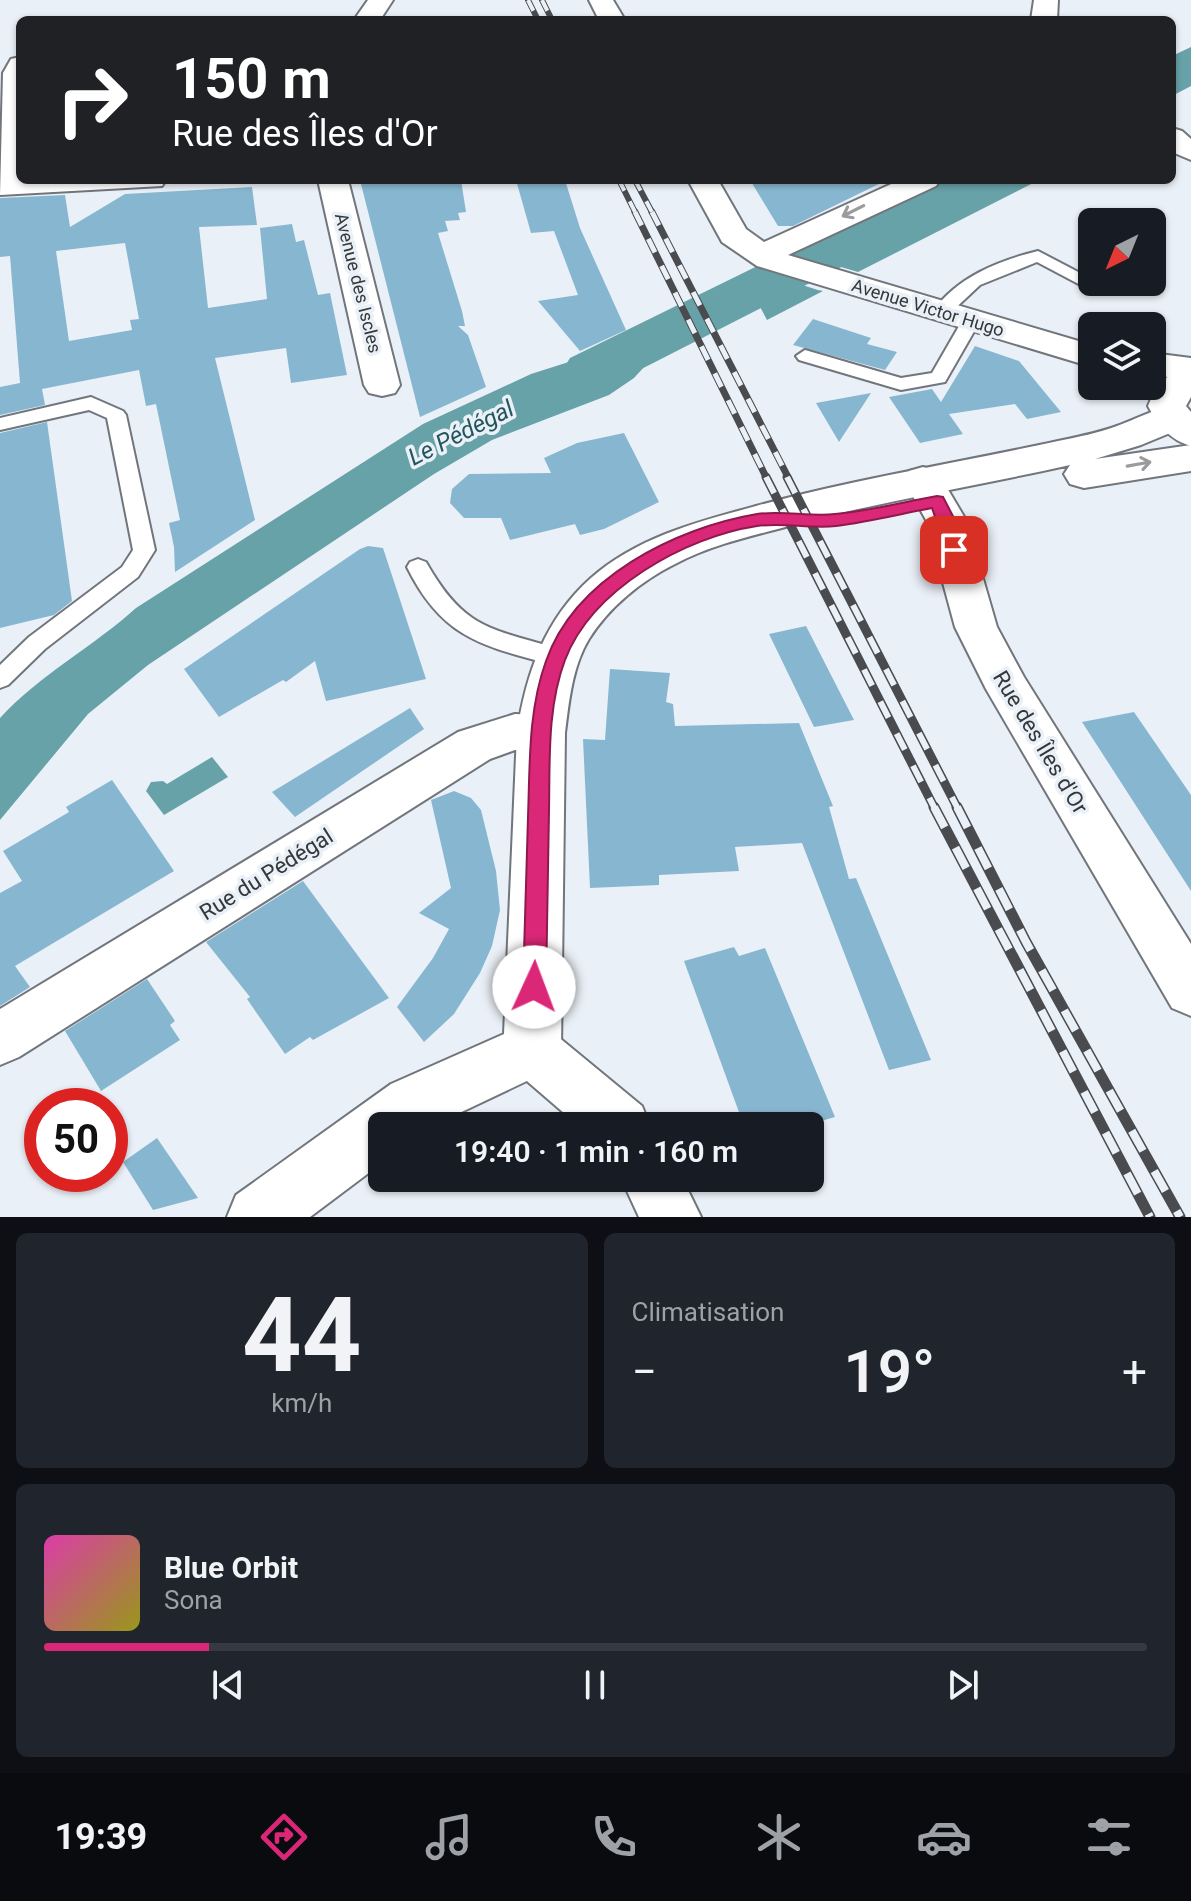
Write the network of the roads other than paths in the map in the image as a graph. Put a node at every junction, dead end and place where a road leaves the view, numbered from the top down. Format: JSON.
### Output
{"nodes":[{"id":1,"x":16,"y":73,"type":"edge"},
{"id":2,"x":54,"y":184,"type":"edge"},
{"id":3,"x":334,"y":184,"type":"edge"},
{"id":4,"x":705,"y":184,"type":"edge"},
{"id":5,"x":917,"y":184,"type":"edge"},
{"id":6,"x":5,"y":186,"type":"edge"},
{"id":7,"x":764,"y":257,"type":"junction"},
{"id":8,"x":1078,"y":277,"type":"edge"},
{"id":9,"x":956,"y":316,"type":"junction"},
{"id":10,"x":1078,"y":352,"type":"edge"},
{"id":11,"x":805,"y":356,"type":"dead end"},
{"id":12,"x":1166,"y":366,"type":"edge"},
{"id":13,"x":1191,"y":369,"type":"edge"},
{"id":14,"x":1191,"y":376,"type":"edge"},
{"id":15,"x":382,"y":385,"type":"dead end"},
{"id":16,"x":1167,"y":410,"type":"edge"},
{"id":17,"x":0,"y":424,"type":"edge"},
{"id":18,"x":1191,"y":458,"type":"edge"},
{"id":19,"x":930,"y":491,"type":"junction"},
{"id":20,"x":418,"y":567,"type":"dead end"},
{"id":21,"x":557,"y":657,"type":"junction"},
{"id":22,"x":0,"y":679,"type":"edge"},
{"id":23,"x":541,"y":733,"type":"junction"},
{"id":24,"x":1191,"y":991,"type":"edge"},
{"id":25,"x":0,"y":1039,"type":"edge"},
{"id":26,"x":532,"y":1050,"type":"junction"},
{"id":27,"x":402,"y":1112,"type":"edge"},
{"id":28,"x":605,"y":1112,"type":"edge"},
{"id":29,"x":368,"y":1137,"type":"edge"},
{"id":30,"x":658,"y":1192,"type":"edge"},
{"id":31,"x":258,"y":1217,"type":"edge"},
{"id":32,"x":671,"y":1217,"type":"edge"}],
"edges":[{"from":1,"to":6,"type":"street"},
{"from":2,"to":6,"type":"street"},
{"from":3,"to":15,"type":"street","name":"Avenue des Iscles"},
{"from":4,"to":7,"type":"street"},
{"from":5,"to":7,"type":"street","one_way":true},
{"from":7,"to":9,"type":"street","name":"Avenue Victor Hugo"},
{"from":8,"to":9,"type":"lane"},
{"from":9,"to":10,"type":"street","name":"Avenue Victor Hugo"},
{"from":9,"to":11,"type":"lane"},
{"from":12,"to":13,"type":"street"},
{"from":14,"to":16,"type":"main road"},
{"from":16,"to":19,"type":"main road"},
{"from":17,"to":22,"type":"lane"},
{"from":19,"to":18,"type":"main road","one_way":true},
{"from":19,"to":21,"type":"main road"},
{"from":19,"to":24,"type":"street","name":"Rue des Îles d'Or"},
{"from":20,"to":21,"type":"lane"},
{"from":21,"to":23,"type":"main road"},
{"from":23,"to":25,"type":"street","name":"Rue du Pédégal"},
{"from":23,"to":26,"type":"main road"},
{"from":26,"to":27,"type":"main road"},
{"from":26,"to":28,"type":"street"},
{"from":29,"to":31,"type":"main road"},
{"from":30,"to":32,"type":"street"}]}
